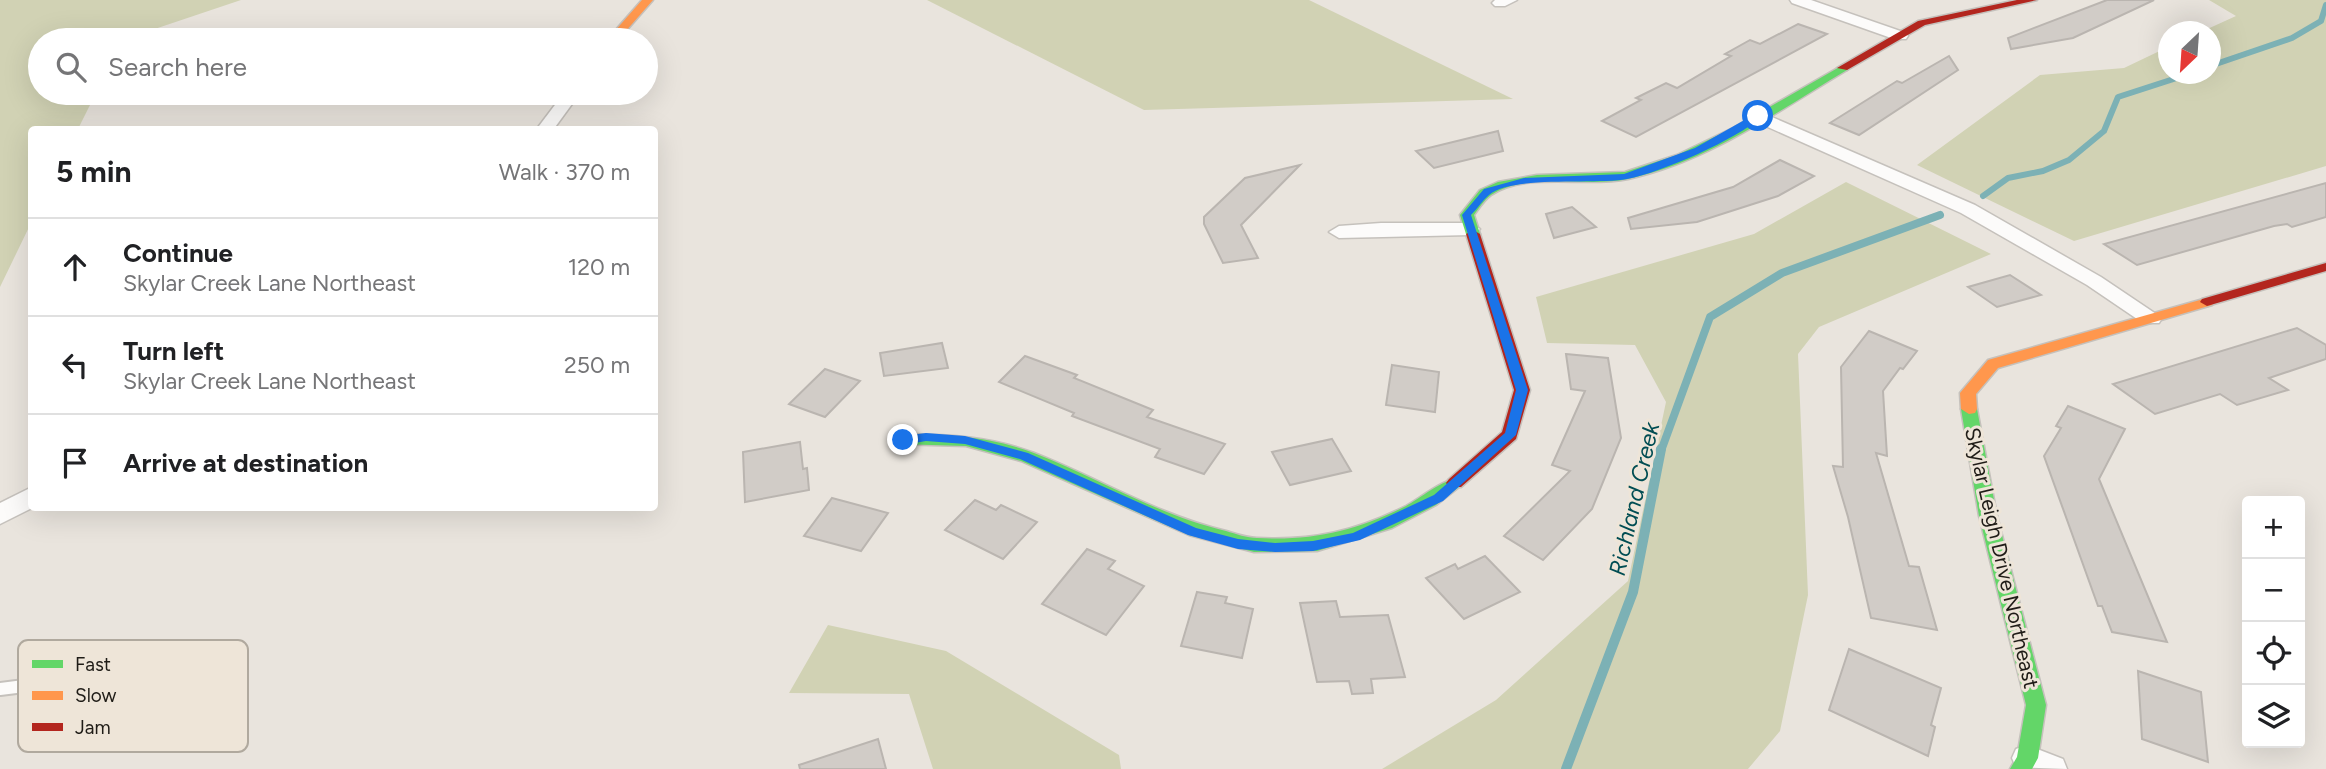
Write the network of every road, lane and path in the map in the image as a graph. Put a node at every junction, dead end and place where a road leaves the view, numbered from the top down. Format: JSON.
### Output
{"nodes":[{"id":1,"x":648,"y":0,"type":"edge"},
{"id":2,"x":1797,"y":0,"type":"edge"},
{"id":3,"x":2032,"y":0,"type":"edge"},
{"id":4,"x":623,"y":28,"type":"edge"},
{"id":5,"x":1900,"y":36,"type":"junction"},
{"id":6,"x":563,"y":105,"type":"edge"},
{"id":7,"x":1758,"y":116,"type":"junction"},
{"id":8,"x":547,"y":126,"type":"edge"},
{"id":9,"x":1470,"y":229,"type":"junction"},
{"id":10,"x":1339,"y":232,"type":"dead end"},
{"id":11,"x":2326,"y":267,"type":"edge"},
{"id":12,"x":2151,"y":318,"type":"junction"},
{"id":13,"x":903,"y":440,"type":"dead end"},
{"id":14,"x":28,"y":498,"type":"edge"},
{"id":15,"x":0,"y":515,"type":"edge"},
{"id":16,"x":18,"y":687,"type":"edge"},
{"id":17,"x":0,"y":689,"type":"edge"},
{"id":18,"x":2033,"y":765,"type":"edge"}],
"edges":[{"from":1,"to":4,"type":"street"},
{"from":2,"to":5,"type":"street"},
{"from":3,"to":5,"type":"street"},
{"from":5,"to":7,"type":"street"},
{"from":6,"to":8,"type":"street"},
{"from":7,"to":9,"type":"street"},
{"from":7,"to":12,"type":"street"},
{"from":9,"to":10,"type":"street"},
{"from":9,"to":13,"type":"street"},
{"from":11,"to":12,"type":"street","name":"Skylar Leigh Drive Northeast"},
{"from":12,"to":18,"type":"street","name":"Skylar Leigh Drive Northeast"},
{"from":14,"to":15,"type":"street"},
{"from":16,"to":17,"type":"lane"}]}
